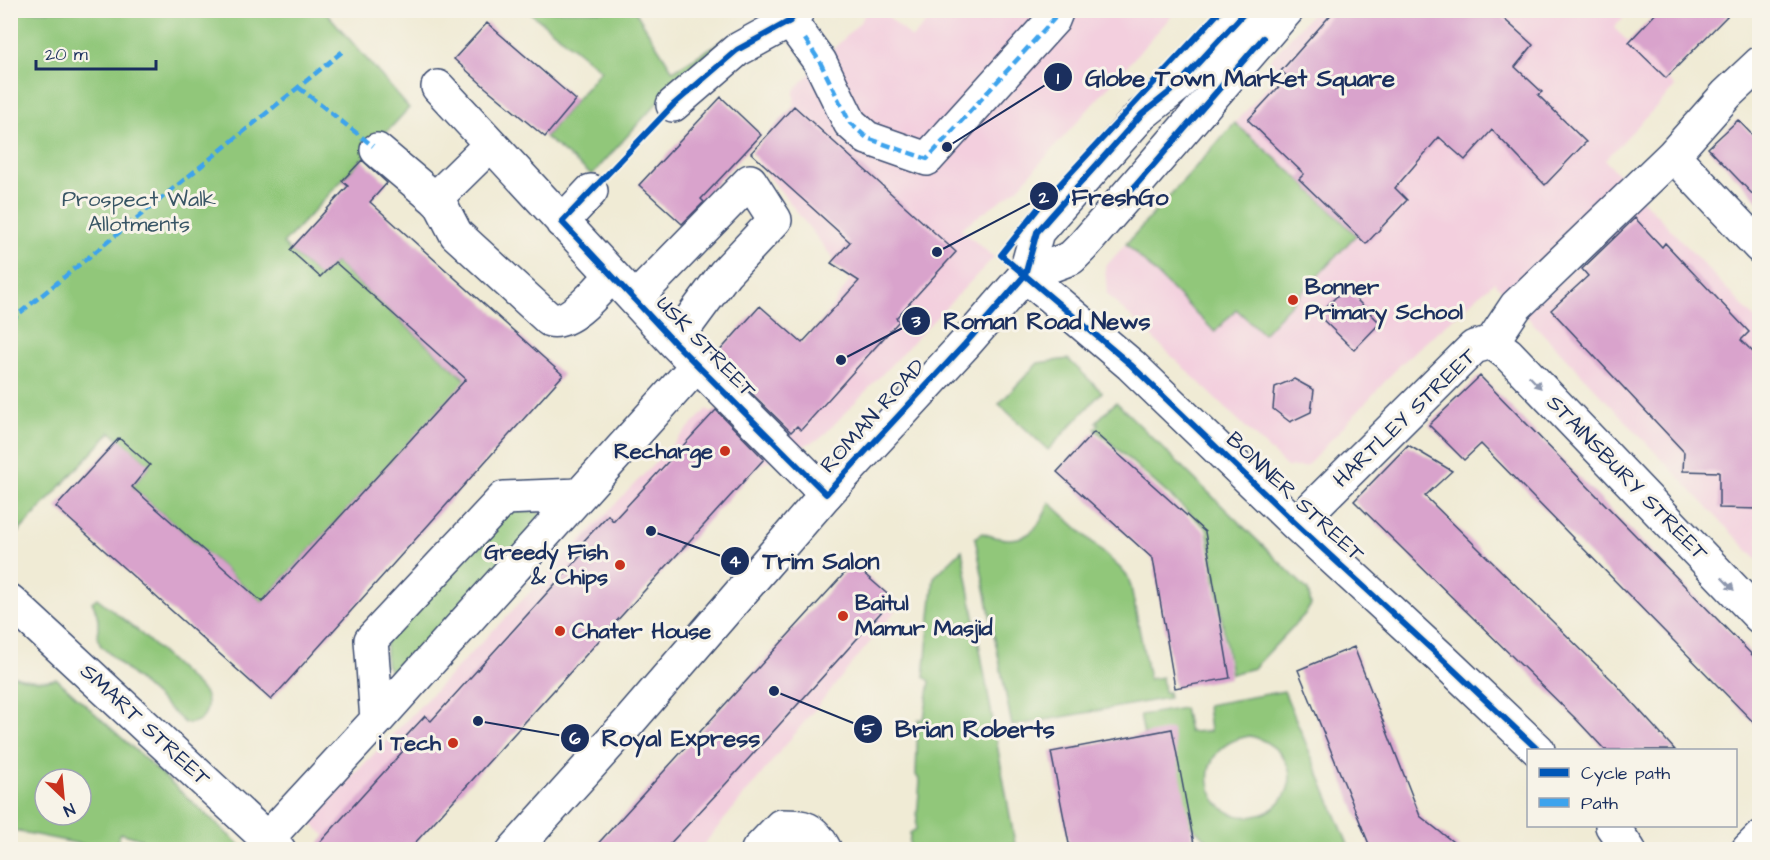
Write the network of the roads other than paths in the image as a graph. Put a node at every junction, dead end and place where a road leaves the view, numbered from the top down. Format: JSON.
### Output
{"nodes":[{"id":1,"x":1057,"y":10,"type":"edge"},
{"id":2,"x":1247,"y":10,"type":"edge"},
{"id":3,"x":1282,"y":12,"type":"edge"},
{"id":4,"x":798,"y":24,"type":"edge"},
{"id":5,"x":1760,"y":63,"type":"edge"},
{"id":6,"x":438,"y":87,"type":"dead end"},
{"id":7,"x":673,"y":105,"type":"dead end"},
{"id":8,"x":491,"y":144,"type":"junction"},
{"id":9,"x":377,"y":150,"type":"dead end"},
{"id":10,"x":1673,"y":155,"type":"junction"},
{"id":11,"x":591,"y":192,"type":"dead end"},
{"id":12,"x":435,"y":199,"type":"junction"},
{"id":13,"x":562,"y":222,"type":"junction"},
{"id":14,"x":1760,"y":248,"type":"edge"},
{"id":15,"x":612,"y":275,"type":"junction"},
{"id":16,"x":1024,"y":275,"type":"junction"},
{"id":17,"x":634,"y":299,"type":"junction"},
{"id":18,"x":1492,"y":342,"type":"junction"},
{"id":19,"x":686,"y":353,"type":"junction"},
{"id":20,"x":826,"y":494,"type":"junction"},
{"id":21,"x":579,"y":495,"type":"junction"},
{"id":22,"x":1296,"y":525,"type":"junction"},
{"id":23,"x":10,"y":601,"type":"edge"},
{"id":24,"x":1760,"y":617,"type":"edge"},
{"id":25,"x":377,"y":720,"type":"junction"},
{"id":26,"x":1537,"y":749,"type":"edge"},
{"id":27,"x":1613,"y":827,"type":"edge"},
{"id":28,"x":1760,"y":838,"type":"edge"},
{"id":29,"x":273,"y":844,"type":"edge"},
{"id":30,"x":513,"y":849,"type":"edge"},
{"id":31,"x":758,"y":849,"type":"edge"},
{"id":32,"x":825,"y":849,"type":"edge"},
{"id":33,"x":1629,"y":849,"type":"edge"},
{"id":34,"x":1748,"y":849,"type":"edge"}],
"edges":[{"from":1,"to":4,"type":"street"},
{"from":2,"to":16,"type":"street","name":"ROMAN ROAD"},
{"from":3,"to":16,"type":"street","name":"ROMAN ROAD"},
{"from":4,"to":7,"type":"street"},
{"from":5,"to":10,"type":"street"},
{"from":6,"to":8,"type":"street","name":"USK STREET"},
{"from":8,"to":12,"type":"street"},
{"from":8,"to":13,"type":"street","name":"USK STREET"},
{"from":9,"to":12,"type":"street"},
{"from":10,"to":14,"type":"street"},
{"from":10,"to":18,"type":"street"},
{"from":11,"to":13,"type":"street"},
{"from":12,"to":15,"type":"street"},
{"from":13,"to":15,"type":"street","name":"USK STREET"},
{"from":15,"to":17,"type":"street","name":"USK STREET"},
{"from":16,"to":20,"type":"street","name":"ROMAN ROAD"},
{"from":16,"to":22,"type":"street","name":"BONNER STREET"},
{"from":17,"to":19,"type":"street","name":"USK STREET"},
{"from":17,"to":19,"type":"street"},
{"from":18,"to":22,"type":"street","name":"HARTLEY STREET"},
{"from":18,"to":24,"type":"street","name":"STAINSBURY STREET","one_way":true},
{"from":19,"to":20,"type":"street","name":"USK STREET"},
{"from":19,"to":21,"type":"street"},
{"from":20,"to":30,"type":"street","name":"ROMAN ROAD"},
{"from":21,"to":25,"type":"street"},
{"from":21,"to":25,"type":"street"},
{"from":22,"to":26,"type":"street","name":"BONNER STREET"},
{"from":23,"to":29,"type":"street","name":"SMART STREET"},
{"from":25,"to":29,"type":"street"},
{"from":27,"to":33,"type":"street"},
{"from":28,"to":34,"type":"street"},
{"from":31,"to":32,"type":"street"}]}
